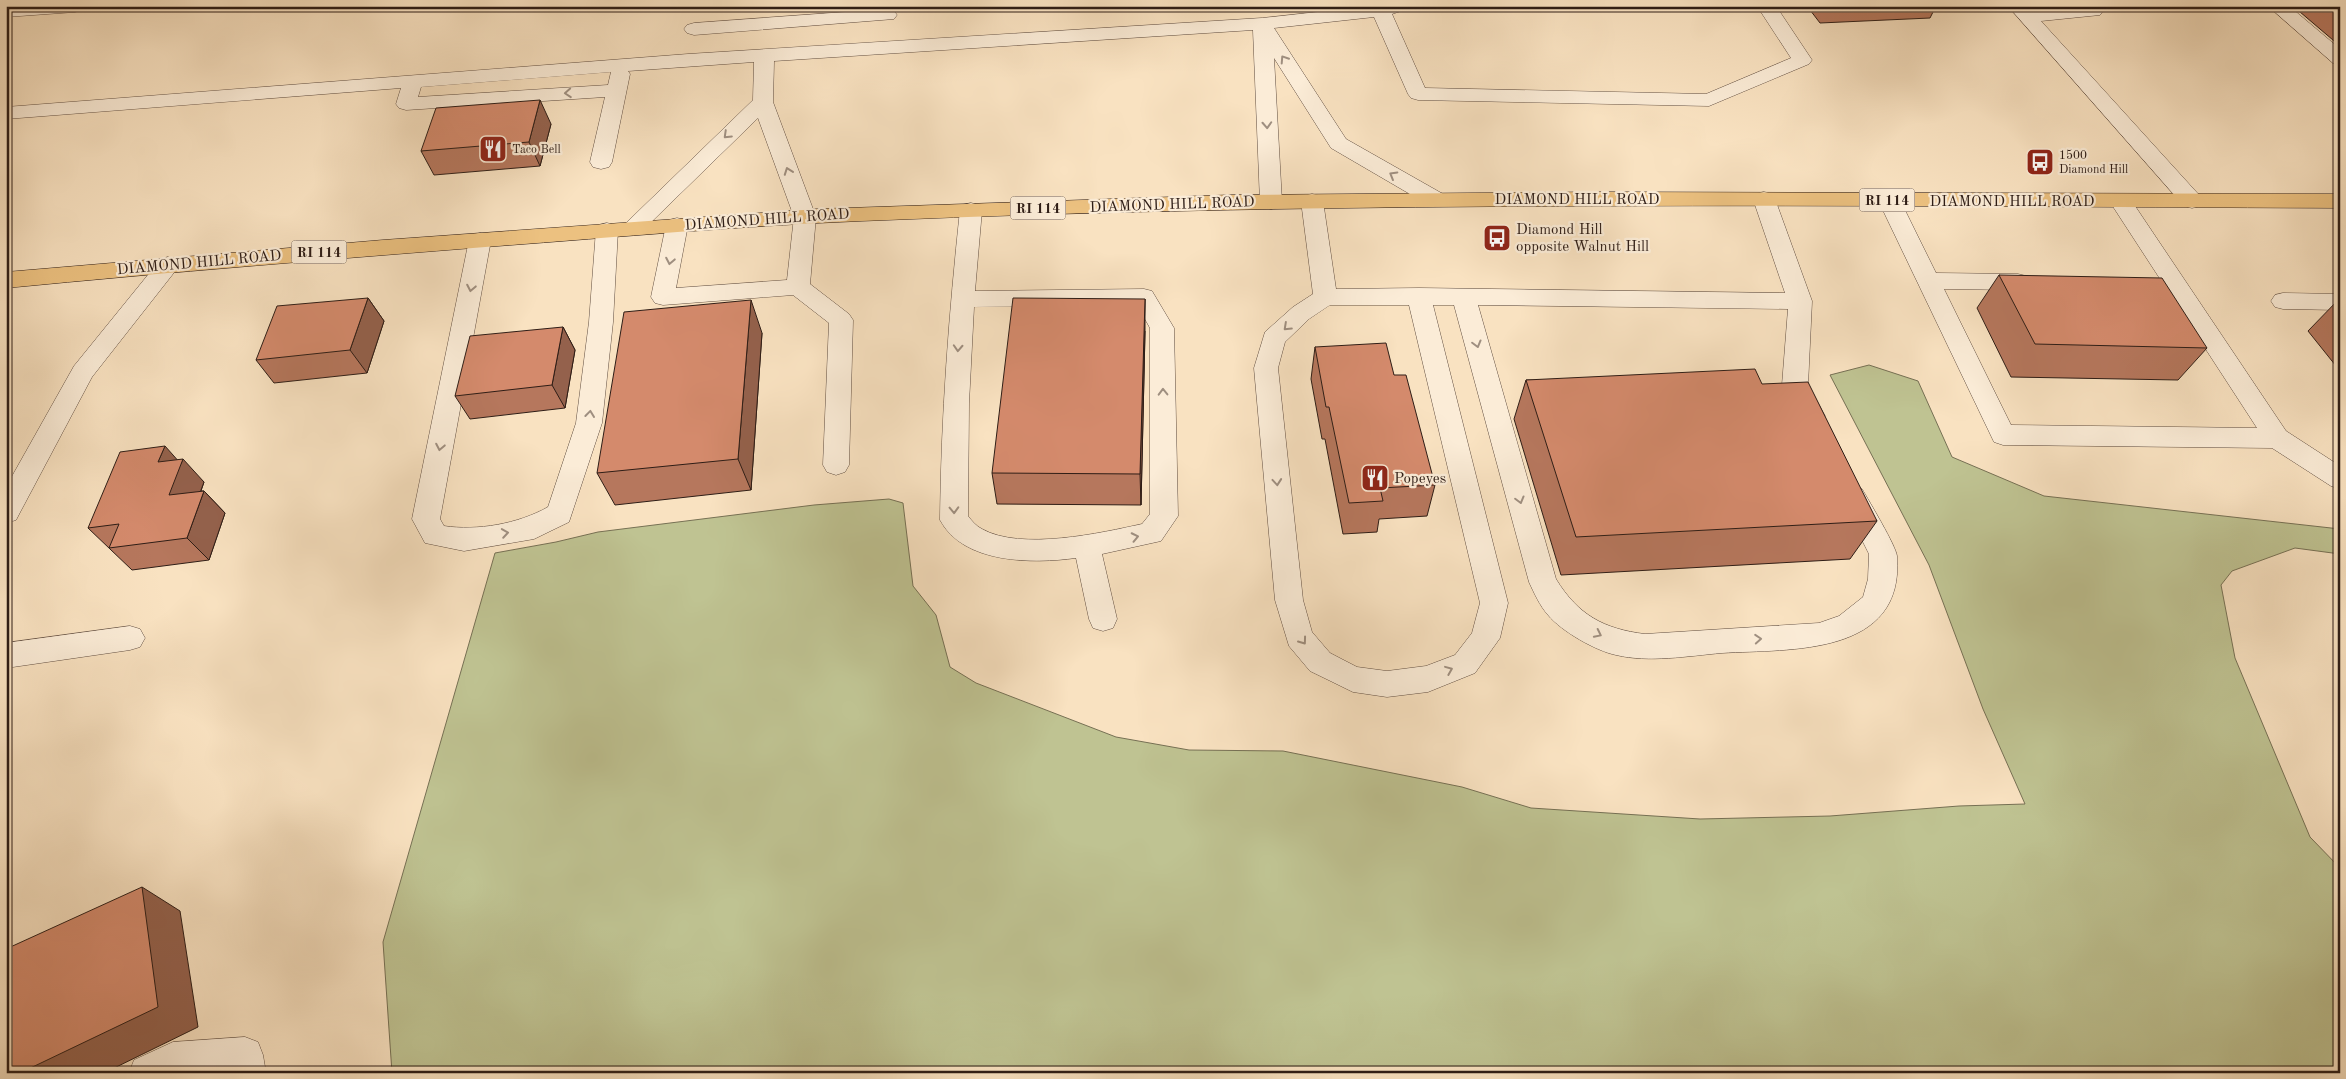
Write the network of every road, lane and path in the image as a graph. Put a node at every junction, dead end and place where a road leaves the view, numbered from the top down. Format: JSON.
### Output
{"nodes":[{"id":1,"x":75,"y":6,"type":"edge"},
{"id":2,"x":1766,"y":6,"type":"edge"},
{"id":3,"x":2088,"y":6,"type":"edge"},
{"id":4,"x":2277,"y":6,"type":"edge"},
{"id":5,"x":1389,"y":8,"type":"edge"},
{"id":6,"x":6,"y":11,"type":"edge"},
{"id":7,"x":2022,"y":12,"type":"edge"},
{"id":8,"x":888,"y":16,"type":"dead end"},
{"id":9,"x":1262,"y":24,"type":"junction"},
{"id":10,"x":694,"y":29,"type":"dead end"},
{"id":11,"x":764,"y":55,"type":"junction"},
{"id":12,"x":2340,"y":60,"type":"edge"},
{"id":13,"x":622,"y":65,"type":"junction"},
{"id":14,"x":413,"y":81,"type":"junction"},
{"id":15,"x":617,"y":90,"type":"junction"},
{"id":16,"x":763,"y":102,"type":"junction"},
{"id":17,"x":6,"y":113,"type":"edge"},
{"id":18,"x":601,"y":162,"type":"dead end"},
{"id":19,"x":1435,"y":199,"type":"junction"},
{"id":20,"x":1764,"y":199,"type":"junction"},
{"id":21,"x":1889,"y":200,"type":"junction"},
{"id":22,"x":1312,"y":201,"type":"junction"},
{"id":23,"x":2192,"y":201,"type":"junction"},
{"id":24,"x":2340,"y":201,"type":"edge"},
{"id":25,"x":1271,"y":202,"type":"junction"},
{"id":26,"x":2121,"y":202,"type":"junction"},
{"id":27,"x":971,"y":210,"type":"junction"},
{"id":28,"x":805,"y":217,"type":"junction"},
{"id":29,"x":677,"y":225,"type":"junction"},
{"id":30,"x":620,"y":229,"type":"junction"},
{"id":31,"x":480,"y":240,"type":"junction"},
{"id":32,"x":168,"y":265,"type":"junction"},
{"id":33,"x":6,"y":280,"type":"edge"},
{"id":34,"x":1928,"y":281,"type":"junction"},
{"id":35,"x":2018,"y":282,"type":"edge"},
{"id":36,"x":2144,"y":282,"type":"edge"},
{"id":37,"x":2174,"y":282,"type":"junction"},
{"id":38,"x":798,"y":287,"type":"junction"},
{"id":39,"x":1325,"y":296,"type":"junction"},
{"id":40,"x":1419,"y":296,"type":"junction"},
{"id":41,"x":1464,"y":297,"type":"junction"},
{"id":42,"x":962,"y":299,"type":"junction"},
{"id":43,"x":1800,"y":301,"type":"junction"},
{"id":44,"x":2283,"y":301,"type":"dead end"},
{"id":45,"x":2340,"y":302,"type":"edge"},
{"id":46,"x":1822,"y":435,"type":"edge"},
{"id":47,"x":2276,"y":438,"type":"junction"},
{"id":48,"x":836,"y":465,"type":"dead end"},
{"id":49,"x":1844,"y":478,"type":"edge"},
{"id":50,"x":2340,"y":479,"type":"edge"},
{"id":51,"x":6,"y":512,"type":"edge"},
{"id":52,"x":1087,"y":547,"type":"junction"},
{"id":53,"x":1103,"y":620,"type":"dead end"},
{"id":54,"x":130,"y":638,"type":"dead end"},
{"id":55,"x":6,"y":656,"type":"edge"},
{"id":56,"x":147,"y":1073,"type":"edge"},
{"id":57,"x":248,"y":1073,"type":"edge"}],
"edges":[{"from":1,"to":6,"type":"street"},
{"from":2,"to":5,"type":"street"},
{"from":3,"to":7,"type":"street"},
{"from":4,"to":12,"type":"street"},
{"from":5,"to":9,"type":"street"},
{"from":7,"to":23,"type":"street"},
{"from":8,"to":10,"type":"street"},
{"from":9,"to":11,"type":"street"},
{"from":19,"to":9,"type":"street","one_way":true},
{"from":9,"to":25,"type":"street","one_way":true},
{"from":11,"to":13,"type":"street"},
{"from":11,"to":16,"type":"street"},
{"from":13,"to":14,"type":"street"},
{"from":13,"to":15,"type":"street"},
{"from":15,"to":14,"type":"street","one_way":true},
{"from":14,"to":17,"type":"street"},
{"from":15,"to":18,"type":"street"},
{"from":28,"to":16,"type":"street","one_way":true},
{"from":16,"to":30,"type":"street","one_way":true},
{"from":19,"to":20,"type":"main road","name":"DIAMOND HILL ROAD","number":"RI 114"},
{"from":19,"to":22,"type":"main road","name":"DIAMOND HILL ROAD","number":"RI 114"},
{"from":20,"to":21,"type":"main road","name":"DIAMOND HILL ROAD","number":"RI 114"},
{"from":20,"to":43,"type":"street"},
{"from":21,"to":26,"type":"main road","name":"DIAMOND HILL ROAD","number":"RI 114"},
{"from":21,"to":34,"type":"street"},
{"from":22,"to":25,"type":"main road","name":"DIAMOND HILL ROAD","number":"RI 114"},
{"from":22,"to":39,"type":"street"},
{"from":23,"to":24,"type":"main road","name":"DIAMOND HILL ROAD","number":"RI 114"},
{"from":23,"to":26,"type":"main road","name":"DIAMOND HILL ROAD","number":"RI 114"},
{"from":25,"to":27,"type":"main road","name":"DIAMOND HILL ROAD","number":"RI 114"},
{"from":26,"to":37,"type":"street"},
{"from":27,"to":28,"type":"main road","name":"DIAMOND HILL ROAD","number":"RI 114"},
{"from":27,"to":42,"type":"street"},
{"from":28,"to":29,"type":"main road","name":"DIAMOND HILL ROAD","number":"RI 114"},
{"from":28,"to":38,"type":"street"},
{"from":29,"to":30,"type":"main road","name":"DIAMOND HILL ROAD","number":"RI 114"},
{"from":29,"to":38,"type":"street","one_way":true},
{"from":30,"to":31,"type":"main road","name":"DIAMOND HILL ROAD","number":"RI 114"},
{"from":31,"to":30,"type":"street","one_way":true},
{"from":31,"to":32,"type":"main road","name":"DIAMOND HILL ROAD","number":"RI 114"},
{"from":32,"to":33,"type":"main road","name":"DIAMOND HILL ROAD","number":"RI 114"},
{"from":32,"to":51,"type":"street"},
{"from":34,"to":35,"type":"street"},
{"from":34,"to":47,"type":"street"},
{"from":36,"to":37,"type":"street"},
{"from":37,"to":47,"type":"street"},
{"from":38,"to":48,"type":"street"},
{"from":39,"to":40,"type":"street"},
{"from":39,"to":40,"type":"street","one_way":true},
{"from":40,"to":41,"type":"street"},
{"from":41,"to":43,"type":"street"},
{"from":41,"to":49,"type":"street","one_way":true},
{"from":42,"to":52,"type":"street","one_way":true},
{"from":52,"to":42,"type":"street","one_way":true},
{"from":43,"to":46,"type":"street"},
{"from":44,"to":45,"type":"street"},
{"from":47,"to":50,"type":"street"},
{"from":52,"to":53,"type":"street"},
{"from":54,"to":55,"type":"street"},
{"from":56,"to":57,"type":"street"}]}
